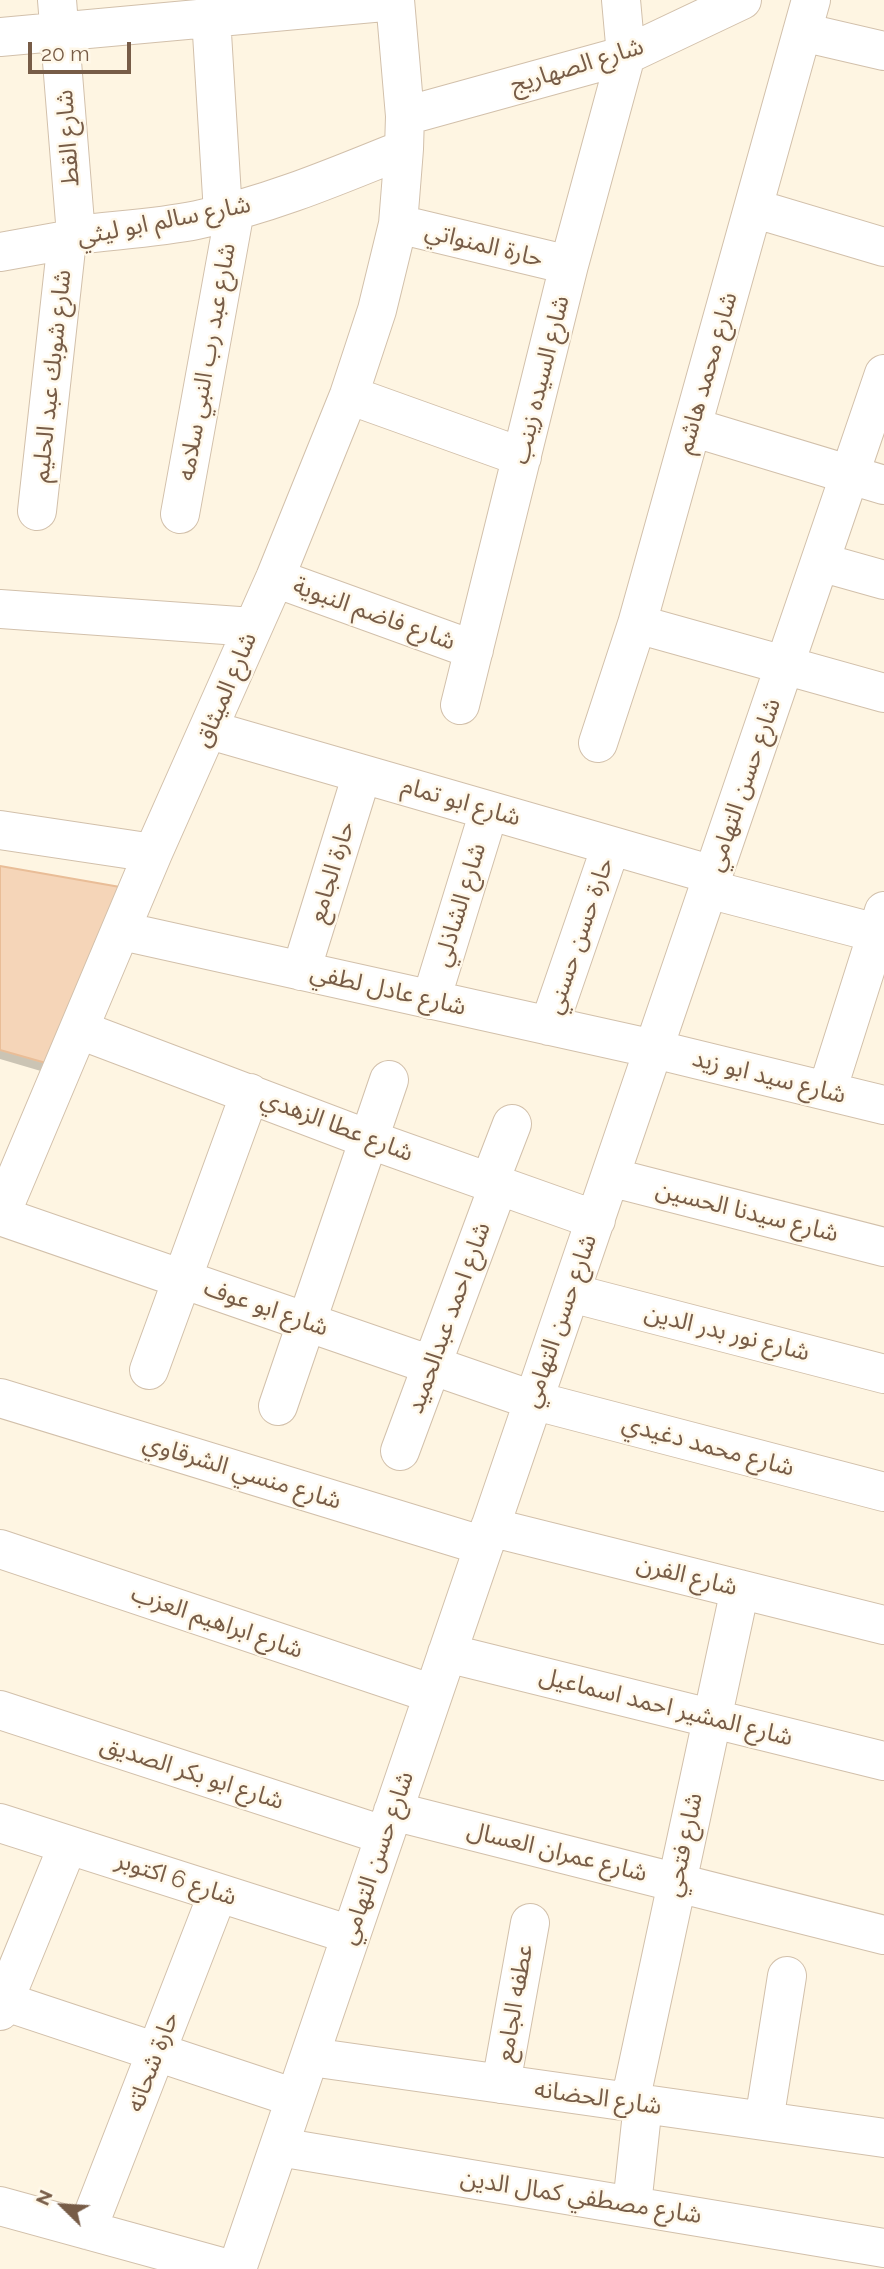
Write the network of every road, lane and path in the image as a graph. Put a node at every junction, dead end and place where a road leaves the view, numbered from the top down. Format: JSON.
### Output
{"nodes":[{"id":1,"x":395,"y":0,"type":"edge"},
{"id":2,"x":621,"y":0,"type":"edge"},
{"id":3,"x":742,"y":0,"type":"edge"},
{"id":4,"x":59,"y":15,"type":"edge"},
{"id":5,"x":807,"y":16,"type":"edge"},
{"id":6,"x":211,"y":18,"type":"junction"},
{"id":7,"x":0,"y":37,"type":"edge"},
{"id":8,"x":884,"y":51,"type":"edge"},
{"id":9,"x":626,"y":55,"type":"junction"},
{"id":10,"x":405,"y":132,"type":"junction"},
{"id":11,"x":754,"y":208,"type":"junction"},
{"id":12,"x":229,"y":212,"type":"junction"},
{"id":13,"x":398,"y":224,"type":"junction"},
{"id":14,"x":71,"y":238,"type":"junction"},
{"id":15,"x":884,"y":247,"type":"edge"},
{"id":16,"x":0,"y":252,"type":"edge"},
{"id":17,"x":569,"y":265,"type":"junction"},
{"id":18,"x":884,"y":374,"type":"edge"},
{"id":19,"x":349,"y":395,"type":"junction"},
{"id":20,"x":692,"y":427,"type":"junction"},
{"id":21,"x":522,"y":457,"type":"junction"},
{"id":22,"x":867,"y":480,"type":"edge"},
{"id":23,"x":37,"y":511,"type":"dead end"},
{"id":24,"x":180,"y":514,"type":"dead end"},
{"id":25,"x":820,"y":562,"type":"junction"},
{"id":26,"x":275,"y":578,"type":"junction"},
{"id":27,"x":884,"y":580,"type":"edge"},
{"id":28,"x":0,"y":609,"type":"edge"},
{"id":29,"x":637,"y":624,"type":"junction"},
{"id":30,"x":253,"y":627,"type":"junction"},
{"id":31,"x":474,"y":650,"type":"junction"},
{"id":32,"x":784,"y":667,"type":"junction"},
{"id":33,"x":884,"y":693,"type":"edge"},
{"id":34,"x":460,"y":705,"type":"dead end"},
{"id":35,"x":210,"y":730,"type":"junction"},
{"id":36,"x":598,"y":743,"type":"dead end"},
{"id":37,"x":362,"y":774,"type":"junction"},
{"id":38,"x":489,"y":811,"type":"junction"},
{"id":39,"x":0,"y":830,"type":"edge"},
{"id":40,"x":611,"y":845,"type":"junction"},
{"id":41,"x":153,"y":853,"type":"junction"},
{"id":42,"x":711,"y":882,"type":"junction"},
{"id":43,"x":882,"y":926,"type":"edge"},
{"id":44,"x":122,"y":932,"type":"junction"},
{"id":45,"x":301,"y":971,"type":"junction"},
{"id":46,"x":431,"y":1000,"type":"junction"},
{"id":47,"x":549,"y":1026,"type":"junction"},
{"id":48,"x":80,"y":1030,"type":"junction"},
{"id":49,"x":653,"y":1049,"type":"junction"},
{"id":50,"x":389,"y":1080,"type":"dead end"},
{"id":51,"x":827,"y":1091,"type":"junction"},
{"id":52,"x":250,"y":1093,"type":"junction"},
{"id":53,"x":884,"y":1105,"type":"edge"},
{"id":54,"x":512,"y":1124,"type":"dead end"},
{"id":55,"x":368,"y":1139,"type":"junction"},
{"id":56,"x":610,"y":1177,"type":"junction"},
{"id":57,"x":495,"y":1182,"type":"junction"},
{"id":58,"x":0,"y":1216,"type":"edge"},
{"id":59,"x":596,"y":1220,"type":"junction"},
{"id":60,"x":884,"y":1247,"type":"edge"},
{"id":61,"x":182,"y":1279,"type":"junction"},
{"id":62,"x":571,"y":1293,"type":"junction"},
{"id":63,"x":308,"y":1322,"type":"junction"},
{"id":64,"x":432,"y":1365,"type":"junction"},
{"id":65,"x":149,"y":1370,"type":"dead end"},
{"id":66,"x":884,"y":1374,"type":"edge"},
{"id":67,"x":0,"y":1398,"type":"edge"},
{"id":68,"x":532,"y":1400,"type":"junction"},
{"id":69,"x":278,"y":1406,"type":"dead end"},
{"id":70,"x":400,"y":1451,"type":"dead end"},
{"id":71,"x":884,"y":1492,"type":"edge"},
{"id":72,"x":487,"y":1537,"type":"junction"},
{"id":73,"x":0,"y":1549,"type":"edge"},
{"id":74,"x":740,"y":1589,"type":"junction"},
{"id":75,"x":884,"y":1625,"type":"edge"},
{"id":76,"x":447,"y":1653,"type":"junction"},
{"id":77,"x":433,"y":1694,"type":"junction"},
{"id":78,"x":0,"y":1710,"type":"edge"},
{"id":79,"x":712,"y":1718,"type":"junction"},
{"id":80,"x":884,"y":1761,"type":"edge"},
{"id":81,"x":0,"y":1823,"type":"edge"},
{"id":82,"x":388,"y":1823,"type":"junction"},
{"id":83,"x":68,"y":1845,"type":"junction"},
{"id":84,"x":675,"y":1882,"type":"junction"},
{"id":85,"x":218,"y":1893,"type":"junction"},
{"id":86,"x":530,"y":1923,"type":"dead end"},
{"id":87,"x":351,"y":1935,"type":"junction"},
{"id":88,"x":884,"y":1935,"type":"edge"},
{"id":89,"x":787,"y":1976,"type":"dead end"},
{"id":90,"x":1,"y":2004,"type":"edge"},
{"id":91,"x":157,"y":2052,"type":"junction"},
{"id":92,"x":311,"y":2057,"type":"junction"},
{"id":93,"x":500,"y":2084,"type":"junction"},
{"id":94,"x":295,"y":2098,"type":"junction"},
{"id":95,"x":636,"y":2103,"type":"junction"},
{"id":96,"x":764,"y":2121,"type":"junction"},
{"id":97,"x":884,"y":2138,"type":"edge"},
{"id":98,"x":279,"y":2147,"type":"junction"},
{"id":99,"x":632,"y":2205,"type":"junction"},
{"id":100,"x":0,"y":2206,"type":"edge"},
{"id":101,"x":88,"y":2230,"type":"junction"},
{"id":102,"x":884,"y":2248,"type":"edge"},
{"id":103,"x":229,"y":2269,"type":"edge"},
{"id":104,"x":237,"y":2269,"type":"edge"}],
"edges":[{"from":1,"to":6,"type":"street"},
{"from":1,"to":10,"type":"street","name":"شارع الميثاق"},
{"from":2,"to":9,"type":"street"},
{"from":3,"to":9,"type":"street","name":"شارع الصهاريج"},
{"from":4,"to":6,"type":"street"},
{"from":4,"to":7,"type":"street"},
{"from":4,"to":14,"type":"street","name":"شارع القط"},
{"from":5,"to":8,"type":"street"},
{"from":5,"to":11,"type":"street","name":"شارع محمد هاشم"},
{"from":6,"to":12,"type":"street","name":"شارع عبد رب النبي سلامه"},
{"from":9,"to":10,"type":"street","name":"شارع الصهاريج"},
{"from":9,"to":17,"type":"street","name":"شارع السيده زينب"},
{"from":10,"to":12,"type":"street","name":"شارع سالم ابو ليثي"},
{"from":10,"to":13,"type":"street","name":"شارع الميثاق"},
{"from":11,"to":15,"type":"street"},
{"from":11,"to":20,"type":"street","name":"شارع محمد هاشم"},
{"from":12,"to":14,"type":"street","name":"شارع سالم ابو ليثي"},
{"from":12,"to":24,"type":"street","name":"شارع عبد رب النبي سلامه"},
{"from":13,"to":17,"type":"street","name":"حارة المنواتي"},
{"from":13,"to":19,"type":"street","name":"شارع الميثاق"},
{"from":14,"to":16,"type":"street","name":"شارع سالم ابو ليثي"},
{"from":14,"to":23,"type":"street","name":"شارع شوبك عبد الحليم"},
{"from":17,"to":21,"type":"street","name":"شارع السيده زينب"},
{"from":18,"to":22,"type":"street","name":"شارع حسن التهامي"},
{"from":19,"to":21,"type":"street"},
{"from":19,"to":26,"type":"street","name":"شارع الميثاق"},
{"from":20,"to":22,"type":"street"},
{"from":20,"to":29,"type":"street","name":"شارع محمد هاشم"},
{"from":21,"to":31,"type":"street","name":"شارع السيده زينب"},
{"from":22,"to":25,"type":"street","name":"شارع حسن التهامي"},
{"from":25,"to":27,"type":"street"},
{"from":25,"to":32,"type":"street","name":"شارع حسن التهامي"},
{"from":26,"to":30,"type":"street","name":"شارع الميثاق"},
{"from":26,"to":31,"type":"street","name":"شارع فاضم النبوية"},
{"from":28,"to":30,"type":"street"},
{"from":29,"to":32,"type":"street"},
{"from":29,"to":36,"type":"street","name":"شارع محمد هاشم"},
{"from":30,"to":35,"type":"street","name":"شارع الميثاق"},
{"from":31,"to":34,"type":"street","name":"شارع السيده زينب"},
{"from":32,"to":33,"type":"street"},
{"from":32,"to":42,"type":"street","name":"شارع حسن التهامي"},
{"from":35,"to":37,"type":"street","name":"شارع ابو تمام"},
{"from":35,"to":41,"type":"street","name":"شارع الميثاق"},
{"from":37,"to":38,"type":"street","name":"شارع ابو تمام"},
{"from":37,"to":45,"type":"street","name":"حارة الجامع"},
{"from":38,"to":40,"type":"street","name":"شارع ابو تمام"},
{"from":38,"to":46,"type":"street","name":"شارع الشاذلي"},
{"from":39,"to":41,"type":"street"},
{"from":40,"to":42,"type":"street","name":"شارع ابو تمام"},
{"from":40,"to":47,"type":"street","name":"حارة حسن حسني"},
{"from":41,"to":44,"type":"street","name":"شارع الميثاق"},
{"from":42,"to":43,"type":"street","name":"شارع ابو تمام"},
{"from":42,"to":49,"type":"street","name":"شارع حسن التهامي"},
{"from":43,"to":51,"type":"street"},
{"from":44,"to":45,"type":"street","name":"شارع عادل لطفي"},
{"from":44,"to":48,"type":"street","name":"شارع الميثاق"},
{"from":45,"to":46,"type":"street","name":"شارع عادل لطفي"},
{"from":46,"to":47,"type":"street","name":"شارع عادل لطفي"},
{"from":47,"to":49,"type":"street","name":"شارع عادل لطفي"},
{"from":48,"to":52,"type":"street","name":"شارع عطا الزهدي"},
{"from":48,"to":58,"type":"street","name":"شارع الميثاق"},
{"from":49,"to":51,"type":"street","name":"شارع سيد ابو زيد"},
{"from":49,"to":56,"type":"street","name":"شارع حسن التهامي"},
{"from":50,"to":55,"type":"street"},
{"from":51,"to":53,"type":"street","name":"شارع سيد ابو زيد"},
{"from":52,"to":55,"type":"street","name":"شارع عطا الزهدي"},
{"from":52,"to":61,"type":"street"},
{"from":54,"to":57,"type":"street","name":"شارع احمد عبدالحميد"},
{"from":55,"to":57,"type":"street","name":"شارع عطا الزهدي"},
{"from":55,"to":63,"type":"street"},
{"from":56,"to":59,"type":"street","name":"شارع حسن التهامي"},
{"from":56,"to":60,"type":"street","name":"شارع سيدنا الحسين"},
{"from":57,"to":59,"type":"street","name":"شارع عطا الزهدي"},
{"from":57,"to":64,"type":"street","name":"شارع احمد عبدالحميد"},
{"from":58,"to":61,"type":"street","name":"شارع ابو عوف"},
{"from":59,"to":62,"type":"street","name":"شارع حسن التهامي"},
{"from":61,"to":63,"type":"street","name":"شارع ابو عوف"},
{"from":61,"to":65,"type":"street"},
{"from":62,"to":66,"type":"street","name":"شارع نور بدر الدين"},
{"from":62,"to":68,"type":"street","name":"شارع حسن التهامي"},
{"from":63,"to":64,"type":"street","name":"شارع ابو عوف"},
{"from":63,"to":69,"type":"street"},
{"from":64,"to":68,"type":"street","name":"شارع ابو عوف"},
{"from":64,"to":70,"type":"street","name":"شارع احمد عبدالحميد"},
{"from":67,"to":72,"type":"street","name":"شارع منسي الشرقاوي"},
{"from":68,"to":71,"type":"street","name":"شارع محمد دغيدي"},
{"from":68,"to":72,"type":"street","name":"شارع حسن التهامي"},
{"from":72,"to":74,"type":"street","name":"شارع الفرن"},
{"from":72,"to":76,"type":"street","name":"شارع حسن التهامي"},
{"from":73,"to":77,"type":"street","name":"شارع ابراهيم العزب"},
{"from":74,"to":75,"type":"street","name":"شارع الفرن"},
{"from":74,"to":79,"type":"street","name":"شارع فتحي"},
{"from":76,"to":77,"type":"street","name":"شارع حسن التهامي"},
{"from":76,"to":79,"type":"street","name":"شارع المشير احمد اسماعيل"},
{"from":77,"to":82,"type":"street","name":"شارع حسن التهامي"},
{"from":78,"to":82,"type":"street","name":"شارع ابو بكر الصديق"},
{"from":79,"to":80,"type":"street","name":"شارع المشير احمد اسماعيل"},
{"from":79,"to":84,"type":"street","name":"شارع فتحي"},
{"from":81,"to":83,"type":"street","name":"شارع 6 اكتوبر"},
{"from":82,"to":84,"type":"street","name":"شارع عمران العسال"},
{"from":82,"to":87,"type":"street","name":"شارع حسن التهامي"},
{"from":83,"to":85,"type":"street","name":"شارع 6 اكتوبر"},
{"from":83,"to":90,"type":"street"},
{"from":84,"to":88,"type":"street","name":"شارع عمران العسال"},
{"from":84,"to":95,"type":"street","name":"شارع فتحي"},
{"from":85,"to":87,"type":"street","name":"شارع 6 اكتوبر"},
{"from":85,"to":91,"type":"street","name":"حارة شحاته"},
{"from":86,"to":93,"type":"street","name":"عطفه الجامع"},
{"from":87,"to":92,"type":"street","name":"شارع حسن التهامي"},
{"from":89,"to":96,"type":"street"},
{"from":90,"to":91,"type":"street"},
{"from":91,"to":94,"type":"street"},
{"from":91,"to":101,"type":"street","name":"حارة شحاته"},
{"from":92,"to":93,"type":"street","name":"شارع الحضانه"},
{"from":92,"to":94,"type":"street","name":"شارع حسن التهامي"},
{"from":93,"to":95,"type":"street","name":"شارع الحضانه"},
{"from":94,"to":98,"type":"street","name":"شارع حسن التهامي"},
{"from":95,"to":96,"type":"street","name":"شارع الحضانه"},
{"from":95,"to":99,"type":"street","name":"شارع فتحي"},
{"from":96,"to":97,"type":"street","name":"شارع الحضانه"},
{"from":98,"to":99,"type":"street","name":"شارع مصطفي كمال الدين"},
{"from":98,"to":104,"type":"street","name":"شارع حسن التهامي"},
{"from":99,"to":102,"type":"street","name":"شارع مصطفي كمال الدين"},
{"from":100,"to":101,"type":"street"},
{"from":101,"to":103,"type":"street"}]}
